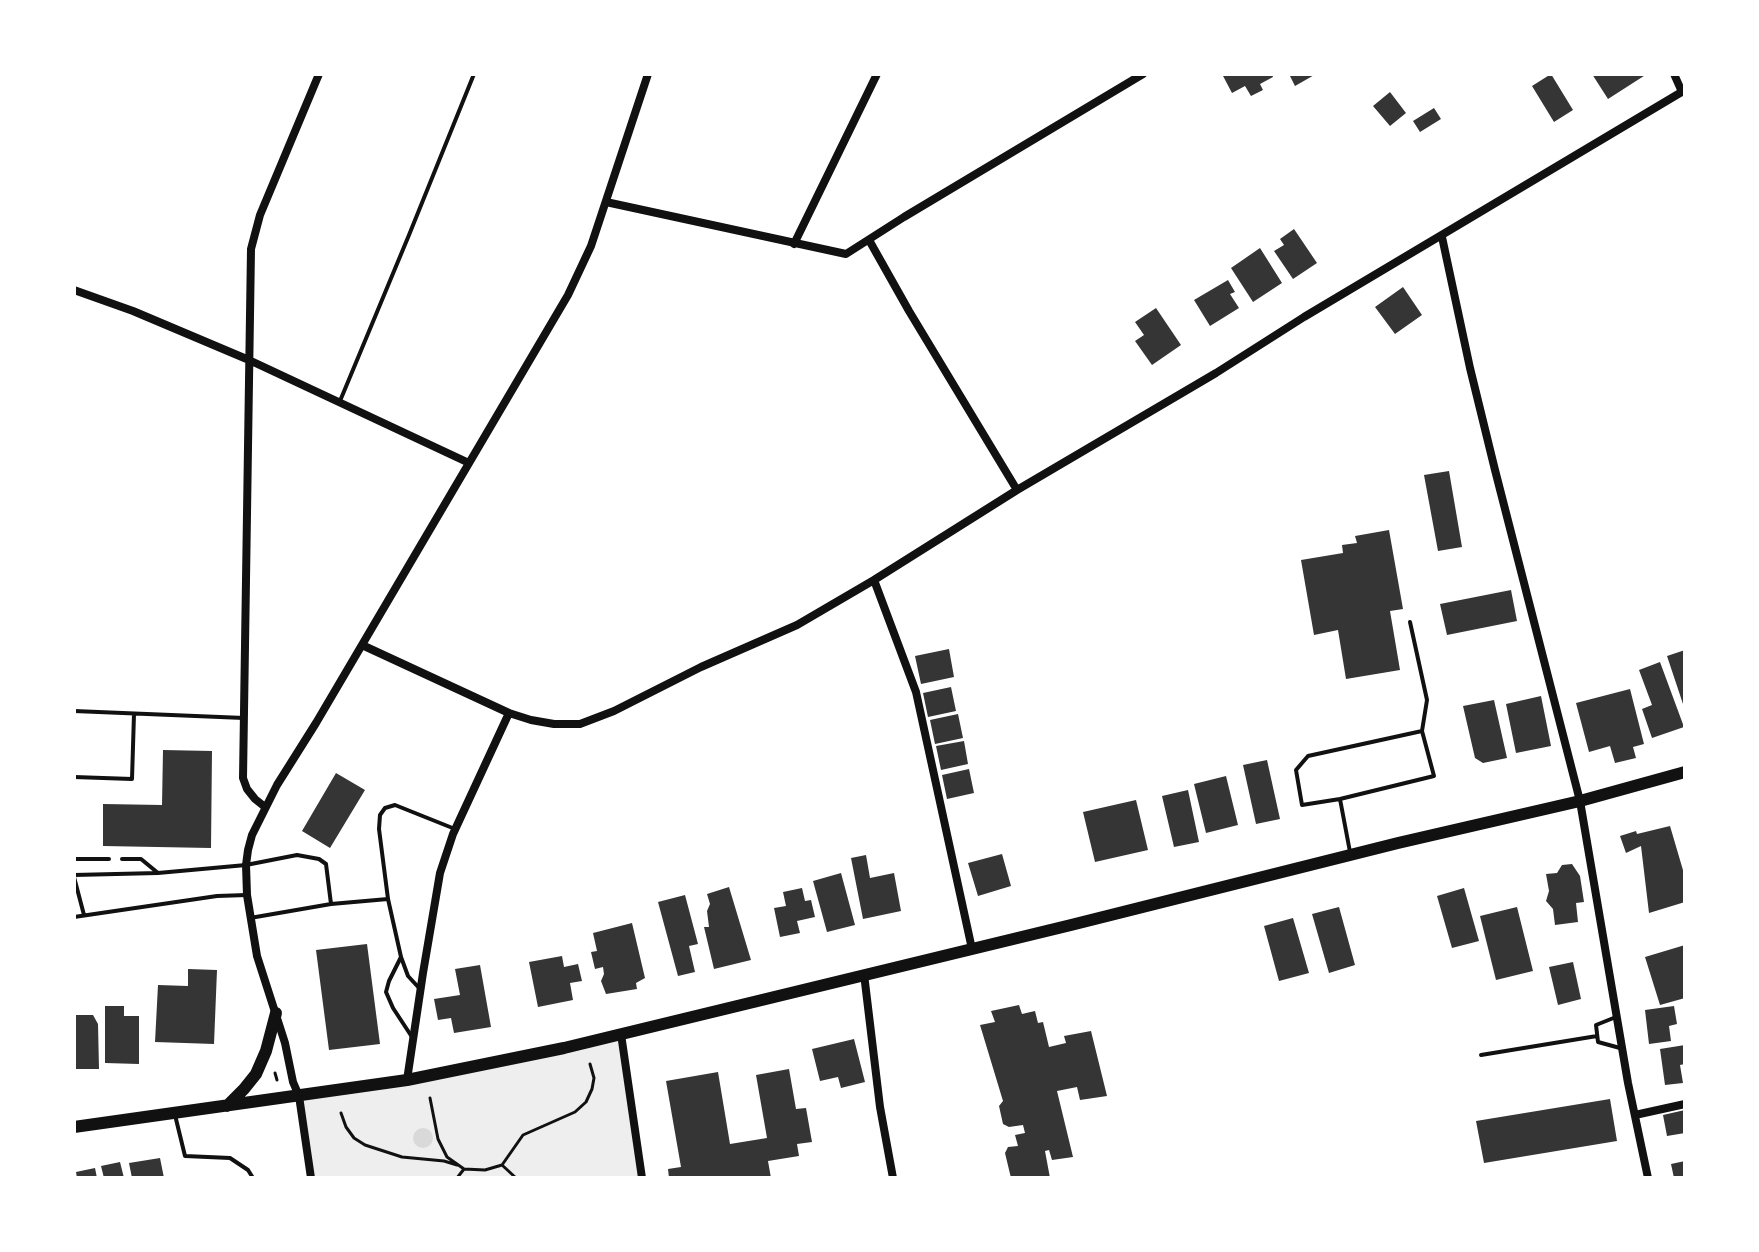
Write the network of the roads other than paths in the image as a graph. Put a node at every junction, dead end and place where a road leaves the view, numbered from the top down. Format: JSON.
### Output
{"nodes":[{"id":1,"x":319,"y":74,"type":"edge"},
{"id":2,"x":474,"y":74,"type":"edge"},
{"id":3,"x":648,"y":74,"type":"edge"},
{"id":4,"x":877,"y":74,"type":"edge"},
{"id":5,"x":1143,"y":74,"type":"edge"},
{"id":6,"x":1674,"y":74,"type":"edge"},
{"id":7,"x":1684,"y":91,"type":"edge"},
{"id":8,"x":606,"y":202,"type":"junction"},
{"id":9,"x":1442,"y":237,"type":"junction"},
{"id":10,"x":869,"y":240,"type":"junction"},
{"id":11,"x":794,"y":244,"type":"junction"},
{"id":12,"x":74,"y":290,"type":"edge"},
{"id":13,"x":249,"y":360,"type":"junction"},
{"id":14,"x":340,"y":401,"type":"junction"},
{"id":15,"x":469,"y":463,"type":"junction"},
{"id":16,"x":1017,"y":490,"type":"junction"},
{"id":17,"x":874,"y":580,"type":"junction"},
{"id":18,"x":1410,"y":622,"type":"dead end"},
{"id":19,"x":362,"y":645,"type":"junction"},
{"id":20,"x":74,"y":711,"type":"edge"},
{"id":21,"x":509,"y":713,"type":"junction"},
{"id":22,"x":134,"y":714,"type":"junction"},
{"id":23,"x":244,"y":718,"type":"junction"},
{"id":24,"x":1422,"y":731,"type":"junction"},
{"id":25,"x":1685,"y":772,"type":"edge"},
{"id":26,"x":74,"y":777,"type":"edge"},
{"id":27,"x":1340,"y":799,"type":"junction"},
{"id":28,"x":1580,"y":801,"type":"junction"},
{"id":29,"x":265,"y":807,"type":"junction"},
{"id":30,"x":455,"y":829,"type":"junction"},
{"id":31,"x":1350,"y":855,"type":"junction"},
{"id":32,"x":74,"y":859,"type":"edge"},
{"id":33,"x":109,"y":859,"type":"dead end"},
{"id":34,"x":122,"y":859,"type":"dead end"},
{"id":35,"x":246,"y":865,"type":"junction"},
{"id":36,"x":158,"y":873,"type":"junction"},
{"id":37,"x":74,"y":876,"type":"edge"},
{"id":38,"x":247,"y":895,"type":"junction"},
{"id":39,"x":388,"y":899,"type":"junction"},
{"id":40,"x":331,"y":904,"type":"junction"},
{"id":41,"x":84,"y":915,"type":"junction"},
{"id":42,"x":74,"y":917,"type":"edge"},
{"id":43,"x":250,"y":918,"type":"junction"},
{"id":44,"x":972,"y":949,"type":"junction"},
{"id":45,"x":401,"y":957,"type":"junction"},
{"id":46,"x":864,"y":974,"type":"junction"},
{"id":47,"x":420,"y":989,"type":"junction"},
{"id":48,"x":276,"y":1013,"type":"junction"},
{"id":49,"x":1616,"y":1017,"type":"junction"},
{"id":50,"x":621,"y":1034,"type":"junction"},
{"id":51,"x":1597,"y":1036,"type":"junction"},
{"id":52,"x":413,"y":1038,"type":"junction"},
{"id":53,"x":1622,"y":1048,"type":"junction"},
{"id":54,"x":1481,"y":1055,"type":"dead end"},
{"id":55,"x":407,"y":1080,"type":"junction"},
{"id":56,"x":299,"y":1096,"type":"junction"},
{"id":57,"x":1685,"y":1104,"type":"edge"},
{"id":58,"x":227,"y":1106,"type":"junction"},
{"id":59,"x":175,"y":1113,"type":"junction"},
{"id":60,"x":1635,"y":1115,"type":"junction"},
{"id":61,"x":74,"y":1127,"type":"edge"},
{"id":62,"x":253,"y":1178,"type":"edge"},
{"id":63,"x":311,"y":1178,"type":"edge"},
{"id":64,"x":642,"y":1178,"type":"edge"},
{"id":65,"x":893,"y":1178,"type":"edge"},
{"id":66,"x":1648,"y":1178,"type":"edge"}],
"edges":[{"from":1,"to":13,"type":"street"},
{"from":2,"to":14,"type":"lane"},
{"from":3,"to":8,"type":"street"},
{"from":4,"to":11,"type":"street"},
{"from":5,"to":10,"type":"street"},
{"from":6,"to":7,"type":"street"},
{"from":7,"to":9,"type":"street"},
{"from":8,"to":11,"type":"street"},
{"from":8,"to":15,"type":"street"},
{"from":9,"to":16,"type":"street"},
{"from":9,"to":28,"type":"street"},
{"from":10,"to":11,"type":"street"},
{"from":10,"to":16,"type":"street"},
{"from":12,"to":13,"type":"street"},
{"from":13,"to":14,"type":"street"},
{"from":13,"to":23,"type":"street"},
{"from":14,"to":15,"type":"street"},
{"from":15,"to":19,"type":"street"},
{"from":16,"to":17,"type":"street"},
{"from":17,"to":21,"type":"street"},
{"from":17,"to":44,"type":"street"},
{"from":18,"to":24,"type":"lane"},
{"from":19,"to":21,"type":"street"},
{"from":19,"to":29,"type":"street"},
{"from":20,"to":22,"type":"lane"},
{"from":21,"to":30,"type":"street"},
{"from":22,"to":23,"type":"lane"},
{"from":22,"to":26,"type":"lane"},
{"from":23,"to":29,"type":"street"},
{"from":24,"to":27,"type":"lane"},
{"from":24,"to":27,"type":"lane"},
{"from":25,"to":28,"type":"main road"},
{"from":27,"to":31,"type":"lane"},
{"from":28,"to":31,"type":"main road"},
{"from":28,"to":49,"type":"street"},
{"from":29,"to":35,"type":"street"},
{"from":30,"to":39,"type":"lane"},
{"from":30,"to":47,"type":"street"},
{"from":31,"to":44,"type":"main road"},
{"from":32,"to":33,"type":"lane"},
{"from":34,"to":36,"type":"lane"},
{"from":35,"to":36,"type":"lane"},
{"from":35,"to":38,"type":"street"},
{"from":35,"to":40,"type":"lane"},
{"from":36,"to":37,"type":"lane"},
{"from":37,"to":41,"type":"lane"},
{"from":38,"to":41,"type":"lane"},
{"from":38,"to":43,"type":"street"},
{"from":39,"to":40,"type":"lane"},
{"from":39,"to":45,"type":"lane"},
{"from":40,"to":43,"type":"lane"},
{"from":41,"to":42,"type":"lane"},
{"from":43,"to":48,"type":"street"},
{"from":44,"to":46,"type":"main road"},
{"from":45,"to":47,"type":"lane"},
{"from":45,"to":52,"type":"lane"},
{"from":46,"to":50,"type":"main road"},
{"from":46,"to":65,"type":"street"},
{"from":47,"to":52,"type":"street"},
{"from":48,"to":56,"type":"street"},
{"from":48,"to":58,"type":"main road"},
{"from":49,"to":51,"type":"lane"},
{"from":49,"to":53,"type":"street"},
{"from":50,"to":55,"type":"main road"},
{"from":50,"to":64,"type":"street"},
{"from":51,"to":53,"type":"lane"},
{"from":51,"to":54,"type":"lane"},
{"from":52,"to":55,"type":"street"},
{"from":53,"to":60,"type":"street"},
{"from":55,"to":56,"type":"main road"},
{"from":56,"to":58,"type":"main road"},
{"from":56,"to":63,"type":"street"},
{"from":57,"to":60,"type":"street"},
{"from":58,"to":59,"type":"main road"},
{"from":59,"to":61,"type":"main road"},
{"from":59,"to":62,"type":"lane"},
{"from":60,"to":66,"type":"street"}]}
